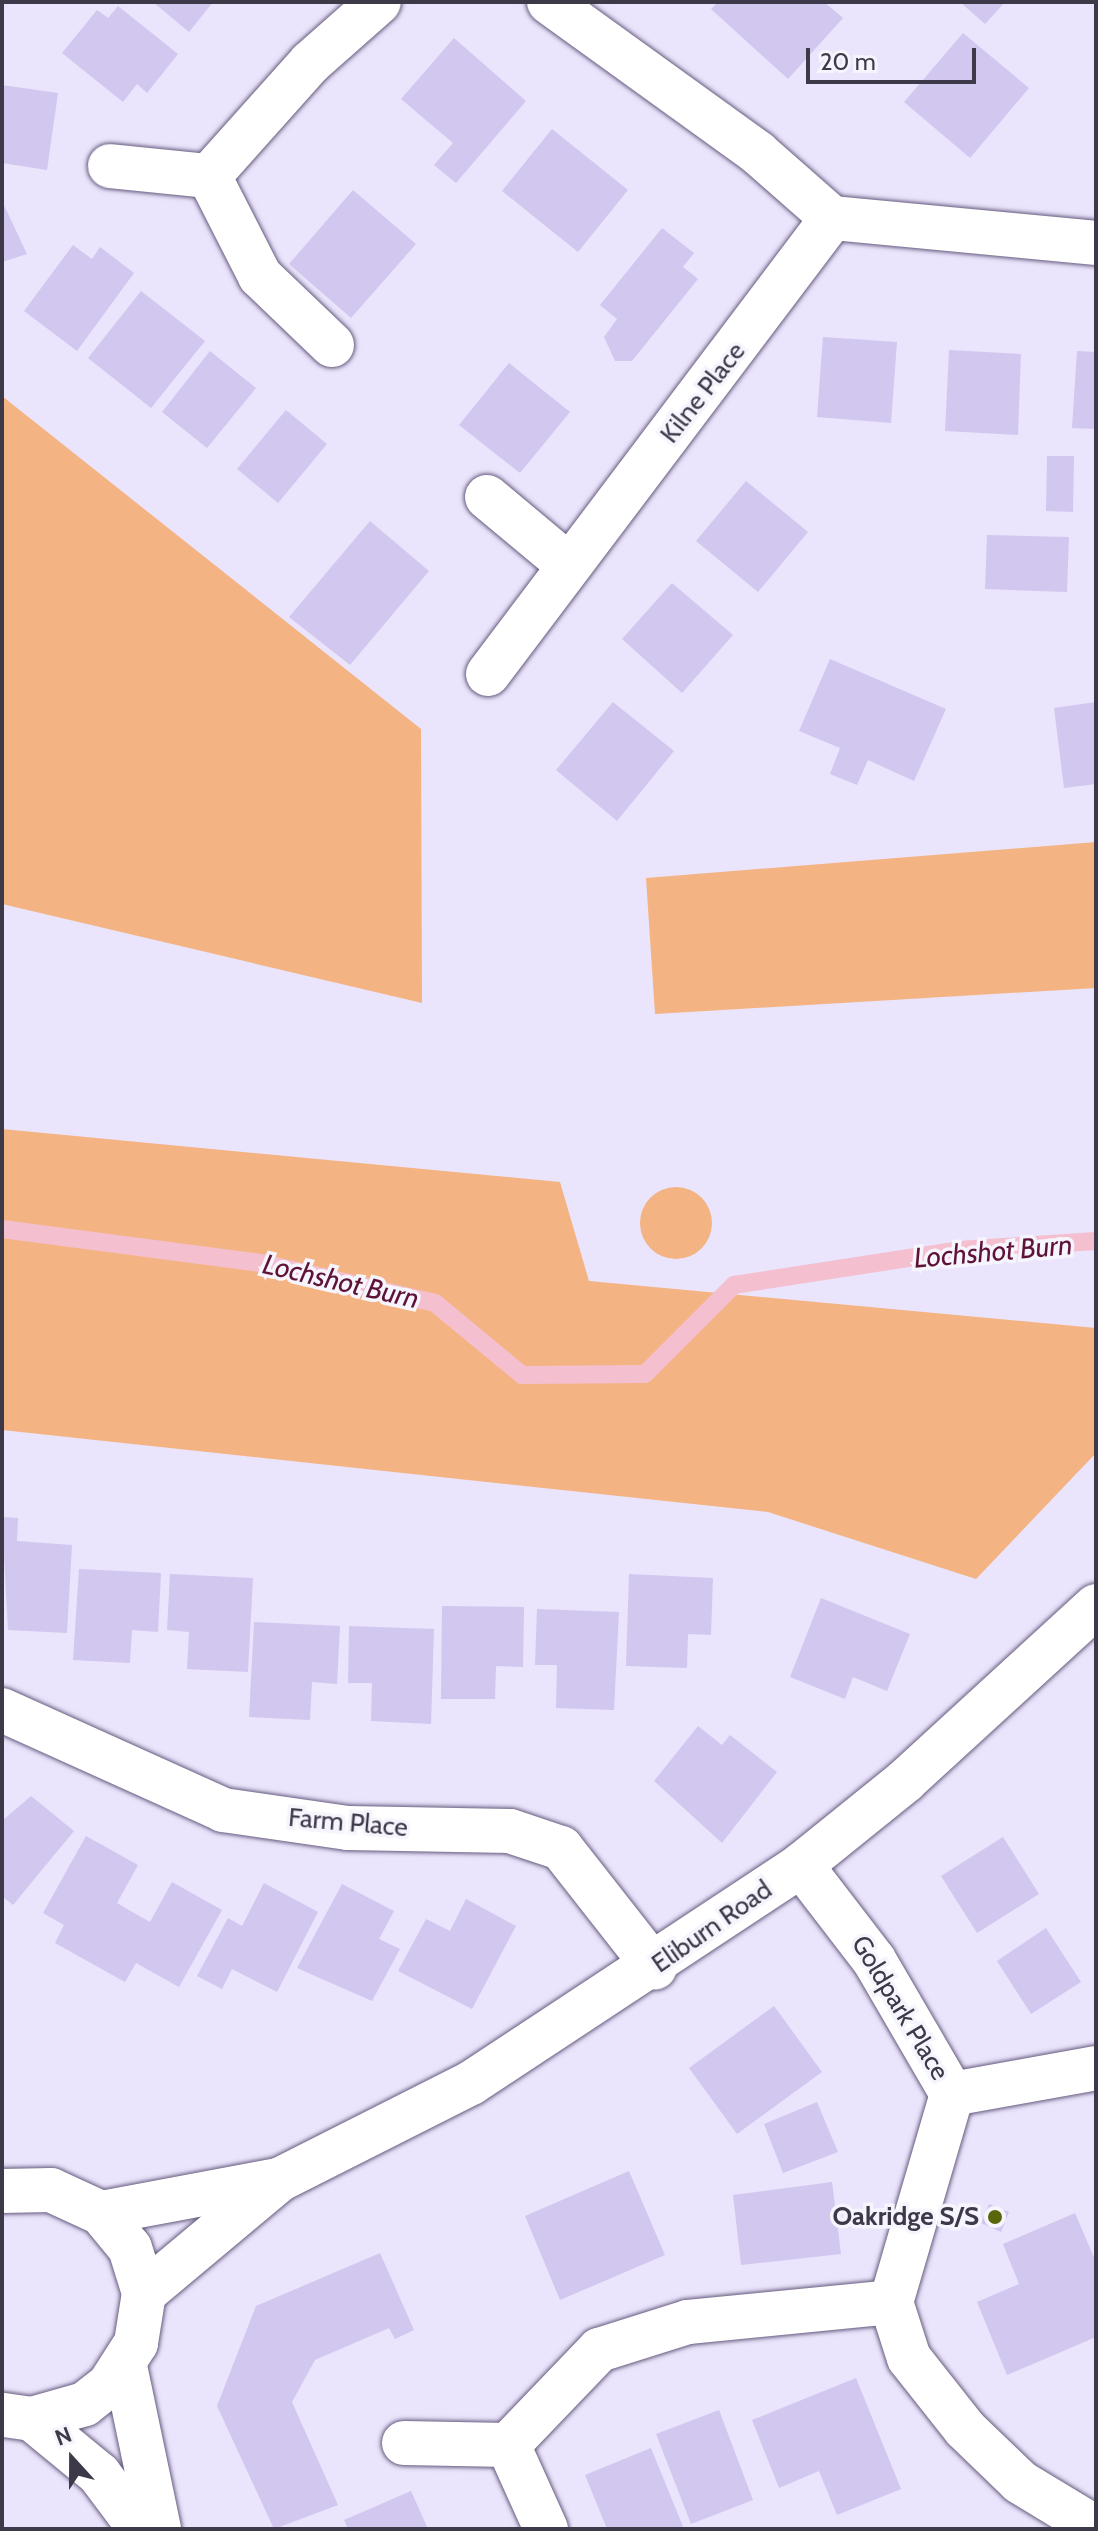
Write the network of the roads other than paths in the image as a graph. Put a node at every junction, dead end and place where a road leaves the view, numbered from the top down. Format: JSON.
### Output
{"nodes":[{"id":1,"x":379,"y":2,"type":"edge"},
{"id":2,"x":549,"y":2,"type":"edge"},
{"id":3,"x":110,"y":166,"type":"dead end"},
{"id":4,"x":209,"y":176,"type":"junction"},
{"id":5,"x":832,"y":218,"type":"junction"},
{"id":6,"x":1096,"y":243,"type":"edge"},
{"id":7,"x":332,"y":345,"type":"dead end"},
{"id":8,"x":487,"y":497,"type":"dead end"},
{"id":9,"x":567,"y":564,"type":"junction"},
{"id":10,"x":488,"y":674,"type":"dead end"},
{"id":11,"x":1096,"y":1606,"type":"edge"},
{"id":12,"x":2,"y":1710,"type":"edge"},
{"id":13,"x":801,"y":1865,"type":"junction"},
{"id":14,"x":655,"y":1968,"type":"junction"},
{"id":15,"x":1096,"y":2068,"type":"edge"},
{"id":16,"x":952,"y":2094,"type":"junction"},
{"id":17,"x":11,"y":2180,"type":"edge"},
{"id":18,"x":279,"y":2180,"type":"junction"},
{"id":19,"x":101,"y":2213,"type":"junction"},
{"id":20,"x":144,"y":2293,"type":"junction"},
{"id":21,"x":891,"y":2302,"type":"junction"},
{"id":22,"x":125,"y":2366,"type":"junction"},
{"id":23,"x":17,"y":2417,"type":"edge"},
{"id":24,"x":404,"y":2443,"type":"dead end"},
{"id":25,"x":508,"y":2445,"type":"junction"},
{"id":26,"x":1096,"y":2528,"type":"edge"},
{"id":27,"x":140,"y":2529,"type":"edge"},
{"id":28,"x":159,"y":2529,"type":"edge"},
{"id":29,"x":546,"y":2529,"type":"edge"}],
"edges":[{"from":1,"to":4,"type":"street"},
{"from":2,"to":5,"type":"street"},
{"from":3,"to":4,"type":"street"},
{"from":4,"to":7,"type":"street"},
{"from":5,"to":6,"type":"street"},
{"from":5,"to":9,"type":"street","name":"Kilne Place"},
{"from":8,"to":9,"type":"street"},
{"from":9,"to":10,"type":"street","name":"Kilne Place"},
{"from":11,"to":13,"type":"street","name":"Eliburn Road"},
{"from":12,"to":14,"type":"street","name":"Farm Place"},
{"from":13,"to":14,"type":"street","name":"Eliburn Road"},
{"from":13,"to":16,"type":"street","name":"Goldpark Place"},
{"from":14,"to":18,"type":"street","name":"Eliburn Road"},
{"from":15,"to":16,"type":"street"},
{"from":16,"to":21,"type":"street","name":"Goldpark Place"},
{"from":17,"to":19,"type":"street"},
{"from":18,"to":19,"type":"street","name":"Eliburn Road"},
{"from":18,"to":20,"type":"street","name":"Eliburn Road"},
{"from":19,"to":20,"type":"street"},
{"from":20,"to":22,"type":"street"},
{"from":21,"to":25,"type":"street"},
{"from":21,"to":26,"type":"street"},
{"from":22,"to":23,"type":"street"},
{"from":22,"to":28,"type":"street"},
{"from":23,"to":27,"type":"street"},
{"from":24,"to":25,"type":"street"},
{"from":25,"to":29,"type":"street"}]}
